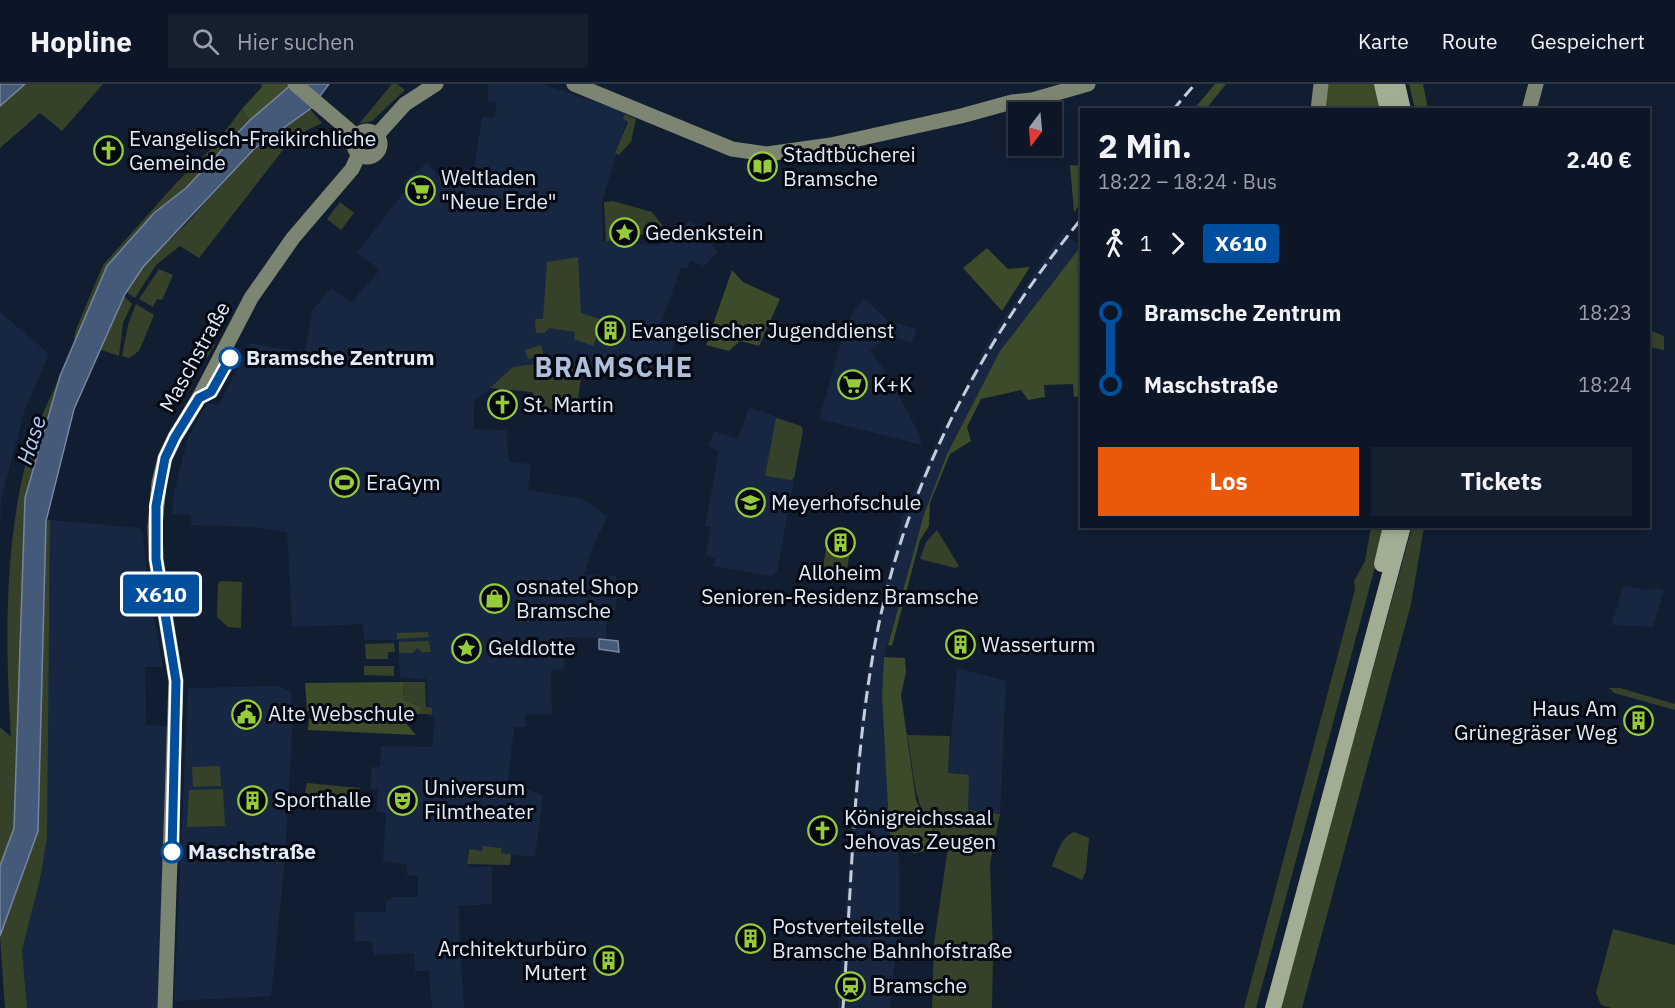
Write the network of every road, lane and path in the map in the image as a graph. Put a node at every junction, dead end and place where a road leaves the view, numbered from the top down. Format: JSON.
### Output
{"nodes":[{"id":1,"x":295,"y":84,"type":"edge"},
{"id":2,"x":436,"y":84,"type":"edge"},
{"id":3,"x":574,"y":84,"type":"edge"},
{"id":4,"x":1088,"y":84,"type":"edge"},
{"id":5,"x":1321,"y":84,"type":"edge"},
{"id":6,"x":1536,"y":84,"type":"edge"},
{"id":7,"x":1318,"y":108,"type":"edge"},
{"id":8,"x":1530,"y":108,"type":"edge"},
{"id":9,"x":377,"y":135,"type":"junction"},
{"id":10,"x":356,"y":136,"type":"junction"},
{"id":11,"x":359,"y":154,"type":"junction"},
{"id":12,"x":1390,"y":528,"type":"edge"},
{"id":13,"x":1402,"y":528,"type":"edge"},
{"id":14,"x":165,"y":1008,"type":"edge"},
{"id":15,"x":1262,"y":1008,"type":"edge"},
{"id":16,"x":1273,"y":1008,"type":"edge"}],
"edges":[{"from":1,"to":10,"type":"main road"},
{"from":2,"to":9,"type":"main road"},
{"from":3,"to":4,"type":"main road"},
{"from":5,"to":7,"type":"main road"},
{"from":6,"to":8,"type":"main road"},
{"from":9,"to":10,"type":"main road"},
{"from":9,"to":11,"type":"main road"},
{"from":10,"to":11,"type":"main road"},
{"from":11,"to":14,"type":"main road","name":"Maschstraße"},
{"from":12,"to":15,"type":"highway"},
{"from":13,"to":16,"type":"highway"}]}
